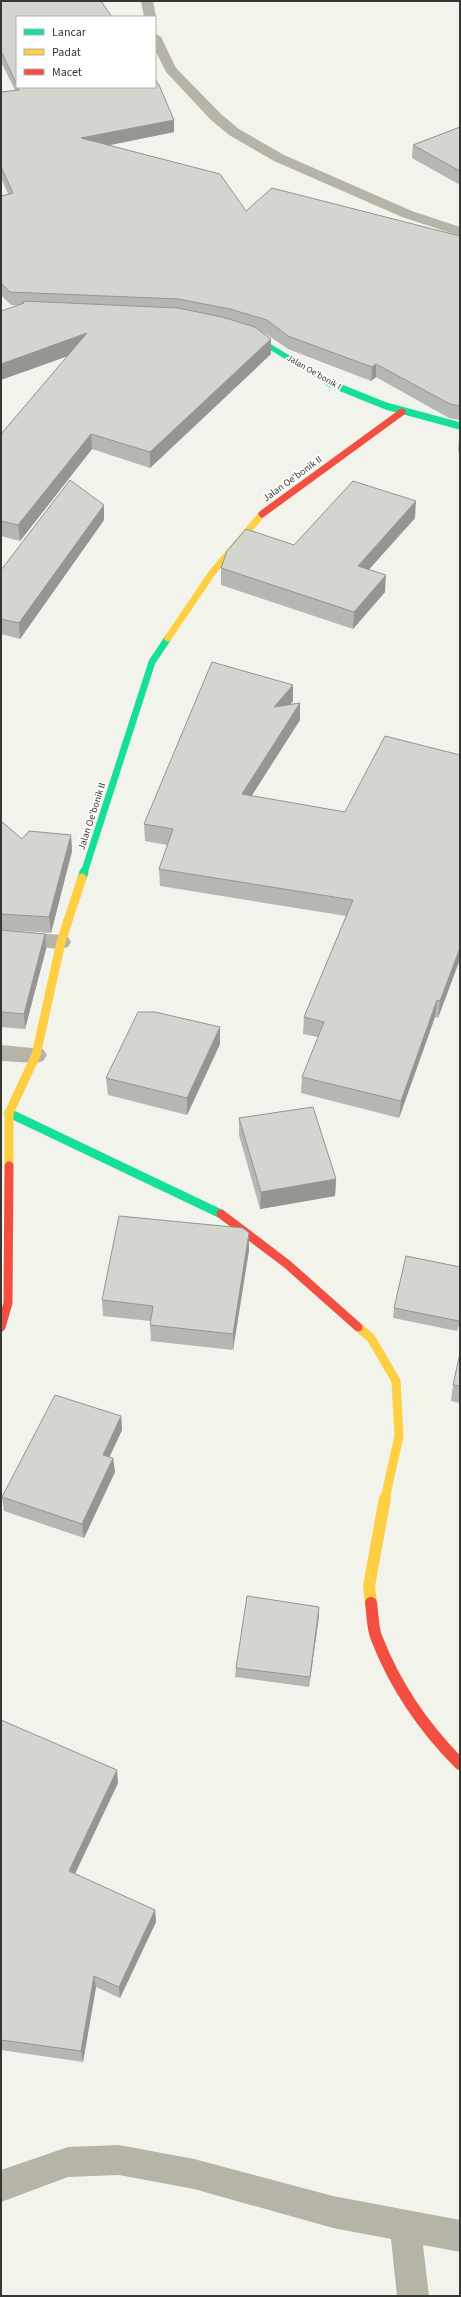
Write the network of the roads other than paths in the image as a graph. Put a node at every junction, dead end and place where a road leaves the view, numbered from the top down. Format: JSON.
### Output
{"nodes":[{"id":1,"x":147,"y":1,"type":"edge"},
{"id":2,"x":150,"y":16,"type":"edge"},
{"id":3,"x":156,"y":39,"type":"edge"},
{"id":4,"x":460,"y":232,"type":"edge"},
{"id":5,"x":232,"y":330,"type":"edge"},
{"id":6,"x":402,"y":412,"type":"junction"},
{"id":7,"x":460,"y":426,"type":"edge"},
{"id":8,"x":1,"y":937,"type":"edge"},
{"id":9,"x":62,"y":942,"type":"junction"},
{"id":10,"x":1,"y":1053,"type":"edge"},
{"id":11,"x":36,"y":1055,"type":"junction"},
{"id":12,"x":9,"y":1113,"type":"junction"},
{"id":13,"x":1,"y":1327,"type":"edge"},
{"id":14,"x":460,"y":1764,"type":"edge"},
{"id":15,"x":1,"y":2186,"type":"edge"},
{"id":16,"x":404,"y":2226,"type":"junction"},
{"id":17,"x":460,"y":2236,"type":"edge"},
{"id":18,"x":413,"y":2296,"type":"edge"}],
"edges":[{"from":1,"to":2,"type":"street"},
{"from":3,"to":4,"type":"street"},
{"from":5,"to":6,"type":"street","name":"Jalan Oe'bonik I"},
{"from":6,"to":7,"type":"street","name":"Jalan Oe'bonik I"},
{"from":6,"to":9,"type":"street","name":"Jalan Oe'bonik II"},
{"from":8,"to":9,"type":"street"},
{"from":9,"to":11,"type":"street","name":"Jalan Oe'bonik II"},
{"from":10,"to":11,"type":"street"},
{"from":11,"to":12,"type":"street","name":"Jalan Oe'bonik II"},
{"from":12,"to":13,"type":"street","name":"Jalan Oe'bonik II"},
{"from":12,"to":14,"type":"street"},
{"from":15,"to":16,"type":"street"},
{"from":16,"to":17,"type":"street"},
{"from":16,"to":18,"type":"street"}]}
